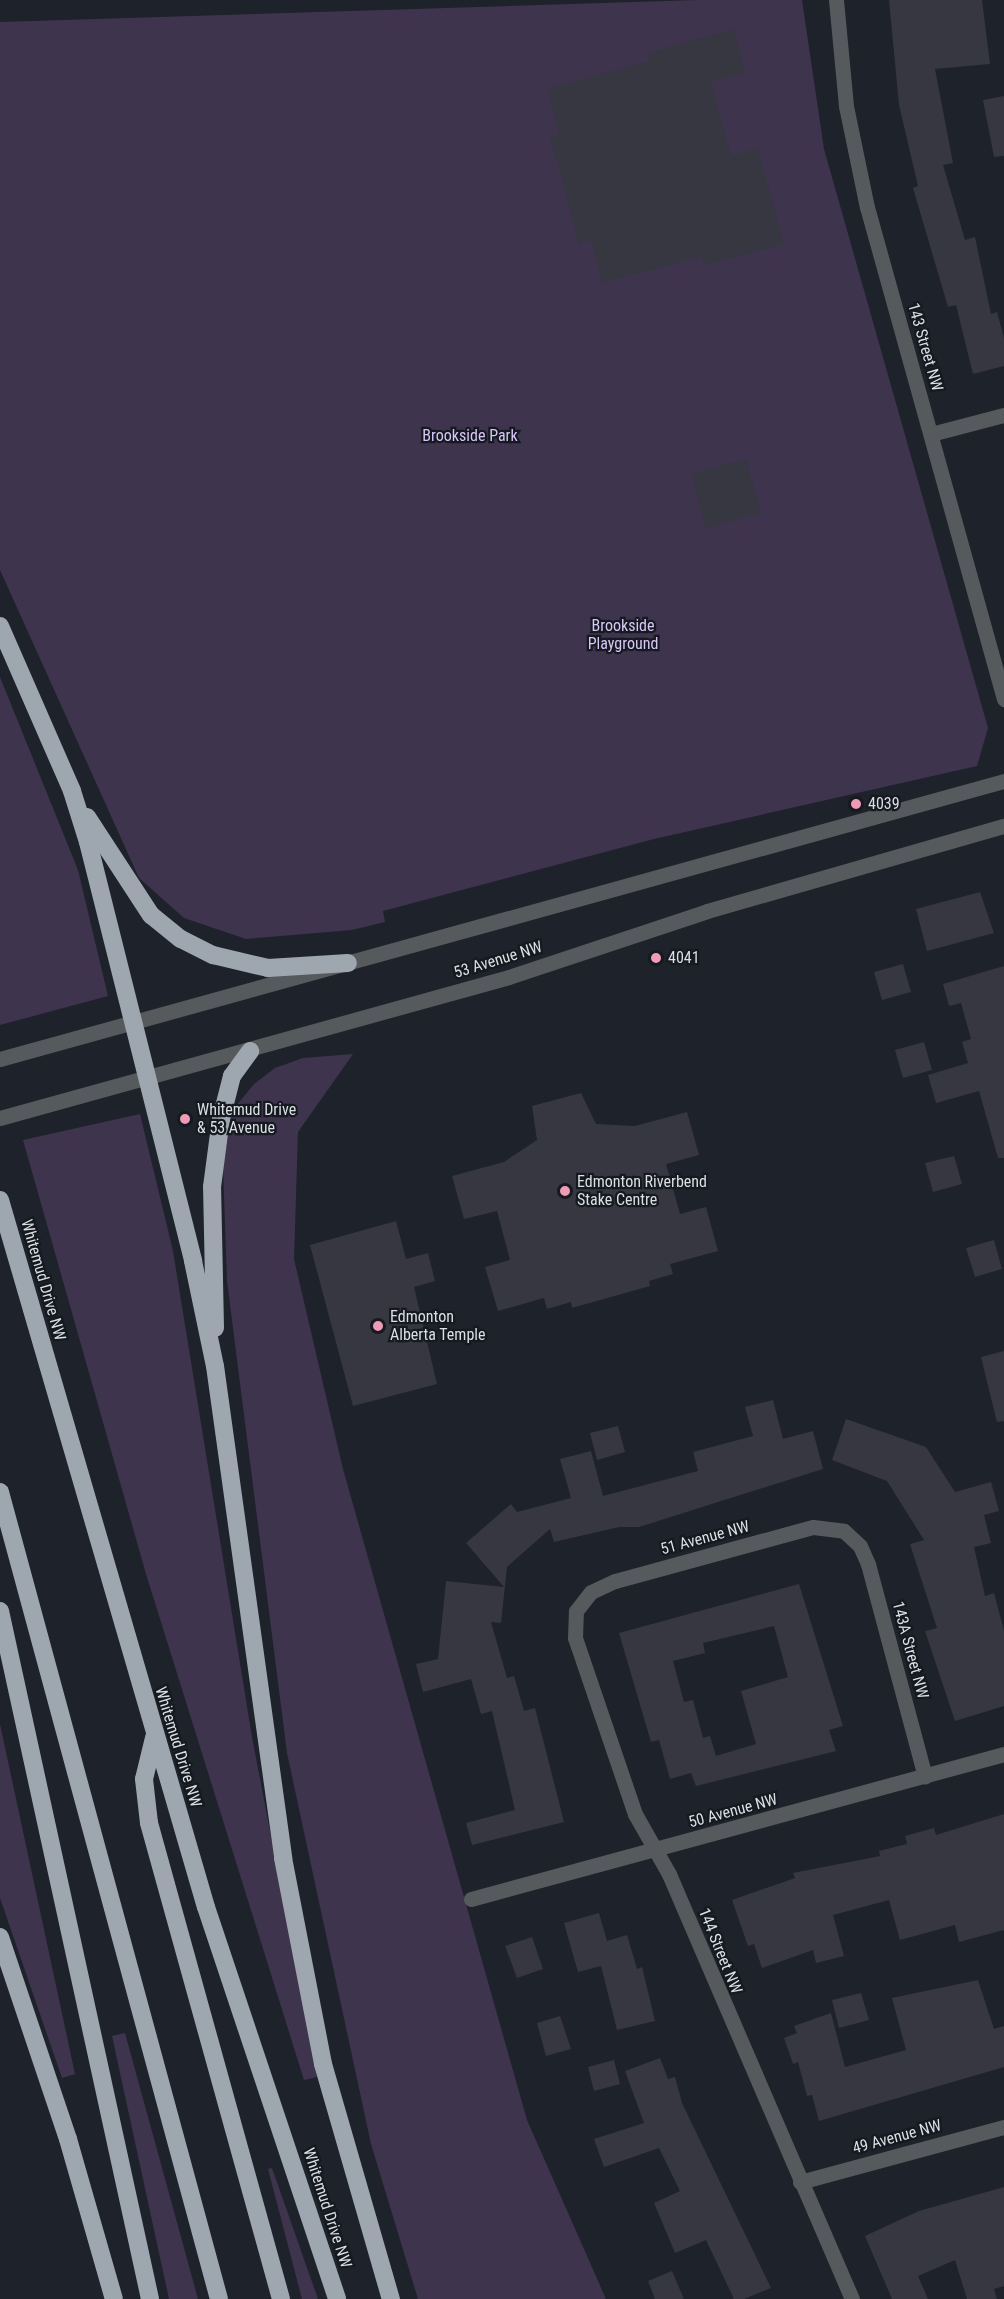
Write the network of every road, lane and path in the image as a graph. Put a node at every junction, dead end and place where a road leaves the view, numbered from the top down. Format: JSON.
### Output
{"nodes":[{"id":1,"x":836,"y":0,"type":"edge"},
{"id":2,"x":1004,"y":415,"type":"edge"},
{"id":3,"x":931,"y":434,"type":"junction"},
{"id":4,"x":0,"y":626,"type":"edge"},
{"id":5,"x":1004,"y":699,"type":"edge"},
{"id":6,"x":1004,"y":781,"type":"edge"},
{"id":7,"x":72,"y":790,"type":"junction"},
{"id":8,"x":1004,"y":826,"type":"edge"},
{"id":9,"x":348,"y":963,"type":"junction"},
{"id":10,"x":136,"y":1022,"type":"junction"},
{"id":11,"x":250,"y":1050,"type":"junction"},
{"id":12,"x":0,"y":1059,"type":"edge"},
{"id":13,"x":151,"y":1078,"type":"junction"},
{"id":14,"x":0,"y":1118,"type":"edge"},
{"id":15,"x":0,"y":1200,"type":"edge"},
{"id":16,"x":215,"y":1366,"type":"junction"},
{"id":17,"x":0,"y":1492,"type":"edge"},
{"id":18,"x":852,"y":1537,"type":"joint"},
{"id":19,"x":0,"y":1611,"type":"edge"},
{"id":20,"x":576,"y":1611,"type":"joint"},
{"id":21,"x":154,"y":1737,"type":"junction"},
{"id":22,"x":1004,"y":1754,"type":"edge"},
{"id":23,"x":924,"y":1776,"type":"junction"},
{"id":24,"x":655,"y":1851,"type":"junction"},
{"id":25,"x":471,"y":1899,"type":"dead end"},
{"id":26,"x":0,"y":1936,"type":"edge"},
{"id":27,"x":1004,"y":2127,"type":"edge"},
{"id":28,"x":800,"y":2182,"type":"junction"},
{"id":29,"x":114,"y":2299,"type":"edge"},
{"id":30,"x":150,"y":2299,"type":"edge"},
{"id":31,"x":219,"y":2299,"type":"edge"},
{"id":32,"x":281,"y":2299,"type":"edge"},
{"id":33,"x":337,"y":2299,"type":"edge"},
{"id":34,"x":391,"y":2299,"type":"edge"},
{"id":35,"x":852,"y":2299,"type":"edge"}],
"edges":[{"from":1,"to":3,"type":"street","name":"143 Street NW"},
{"from":2,"to":3,"type":"street"},
{"from":3,"to":5,"type":"street","name":"143 Street NW"},
{"from":4,"to":7,"type":"highway"},
{"from":6,"to":9,"type":"street"},
{"from":7,"to":9,"type":"highway"},
{"from":7,"to":10,"type":"highway"},
{"from":8,"to":11,"type":"street","name":"53 Avenue NW"},
{"from":9,"to":10,"type":"street"},
{"from":10,"to":12,"type":"street"},
{"from":10,"to":13,"type":"highway"},
{"from":11,"to":13,"type":"street","name":"53 Avenue NW"},
{"from":11,"to":16,"type":"highway"},
{"from":13,"to":14,"type":"street","name":"53 Avenue NW"},
{"from":13,"to":16,"type":"highway"},
{"from":15,"to":21,"type":"highway","name":"Whitemud Drive NW"},
{"from":16,"to":34,"type":"highway"},
{"from":17,"to":31,"type":"highway"},
{"from":18,"to":20,"type":"street","name":"51 Avenue NW"},
{"from":18,"to":23,"type":"street","name":"143A Street NW"},
{"from":19,"to":30,"type":"highway"},
{"from":20,"to":24,"type":"street","name":"144 Street NW"},
{"from":21,"to":32,"type":"highway"},
{"from":21,"to":33,"type":"highway","name":"Whitemud Drive NW"},
{"from":22,"to":23,"type":"street","name":"50 Avenue NW"},
{"from":23,"to":24,"type":"street","name":"50 Avenue NW"},
{"from":24,"to":25,"type":"street","name":"50 Avenue NW"},
{"from":24,"to":28,"type":"street","name":"144 Street NW"},
{"from":26,"to":29,"type":"highway"},
{"from":27,"to":28,"type":"street","name":"49 Avenue NW"},
{"from":28,"to":35,"type":"street","name":"144 Street NW"}]}
